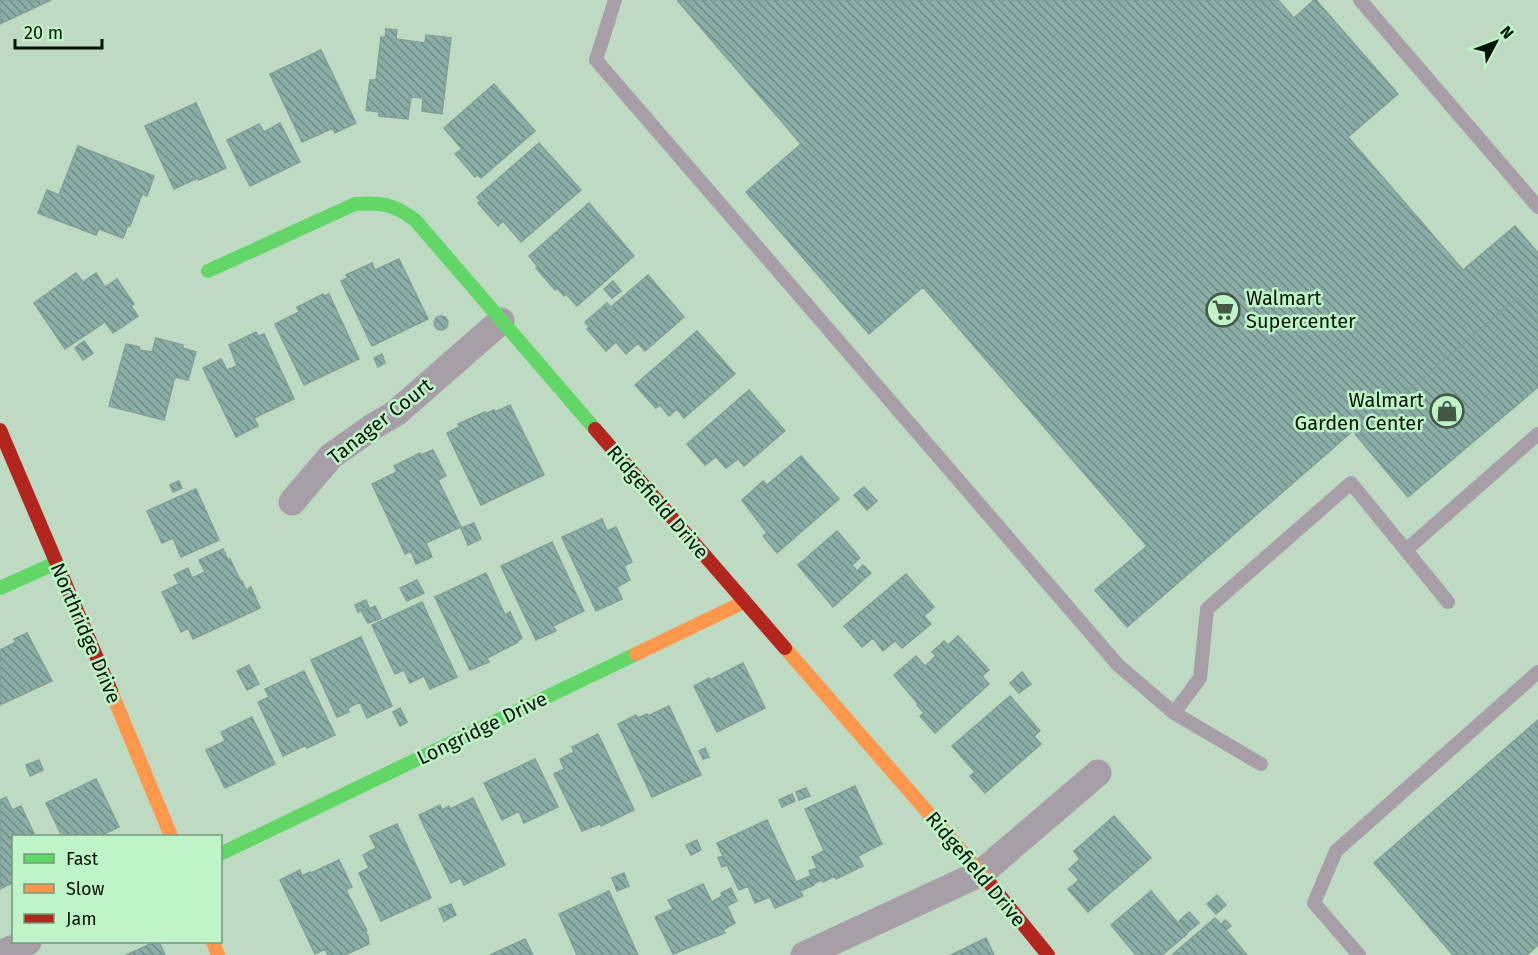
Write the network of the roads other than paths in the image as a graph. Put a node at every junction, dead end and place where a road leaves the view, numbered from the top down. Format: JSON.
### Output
{"nodes":[{"id":1,"x":615,"y":0,"type":"edge"},
{"id":2,"x":1360,"y":0,"type":"edge"},
{"id":3,"x":1538,"y":207,"type":"edge"},
{"id":4,"x":208,"y":271,"type":"dead end"},
{"id":5,"x":501,"y":321,"type":"junction"},
{"id":6,"x":0,"y":430,"type":"edge"},
{"id":7,"x":1538,"y":434,"type":"edge"},
{"id":8,"x":292,"y":502,"type":"dead end"},
{"id":9,"x":1406,"y":550,"type":"junction"},
{"id":10,"x":56,"y":563,"type":"junction"},
{"id":11,"x":0,"y":588,"type":"edge"},
{"id":12,"x":744,"y":602,"type":"junction"},
{"id":13,"x":1448,"y":602,"type":"dead end"},
{"id":14,"x":1538,"y":672,"type":"edge"},
{"id":15,"x":1174,"y":713,"type":"junction"},
{"id":16,"x":1261,"y":764,"type":"dead end"},
{"id":17,"x":1098,"y":773,"type":"dead end"},
{"id":18,"x":170,"y":835,"type":"edge"},
{"id":19,"x":222,"y":853,"type":"edge"},
{"id":20,"x":981,"y":873,"type":"junction"},
{"id":21,"x":26,"y":943,"type":"edge"},
{"id":22,"x":0,"y":954,"type":"edge"},
{"id":23,"x":804,"y":955,"type":"edge"},
{"id":24,"x":1048,"y":955,"type":"edge"},
{"id":25,"x":1359,"y":955,"type":"edge"}],
"edges":[{"from":1,"to":15,"type":"lane"},
{"from":2,"to":3,"type":"lane"},
{"from":4,"to":5,"type":"street","name":"Ridgefield Drive"},
{"from":5,"to":8,"type":"street","name":"Tanager Court"},
{"from":5,"to":12,"type":"street","name":"Ridgefield Drive"},
{"from":6,"to":10,"type":"street","name":"Northridge Drive"},
{"from":7,"to":9,"type":"lane"},
{"from":9,"to":13,"type":"lane"},
{"from":9,"to":15,"type":"lane"},
{"from":10,"to":11,"type":"street"},
{"from":10,"to":18,"type":"street","name":"Northridge Drive"},
{"from":12,"to":19,"type":"street","name":"Longridge Drive"},
{"from":12,"to":20,"type":"street","name":"Ridgefield Drive"},
{"from":14,"to":25,"type":"lane"},
{"from":15,"to":16,"type":"lane"},
{"from":17,"to":20,"type":"street"},
{"from":20,"to":23,"type":"street"},
{"from":20,"to":24,"type":"street","name":"Ridgefield Drive"},
{"from":21,"to":22,"type":"street"}]}
